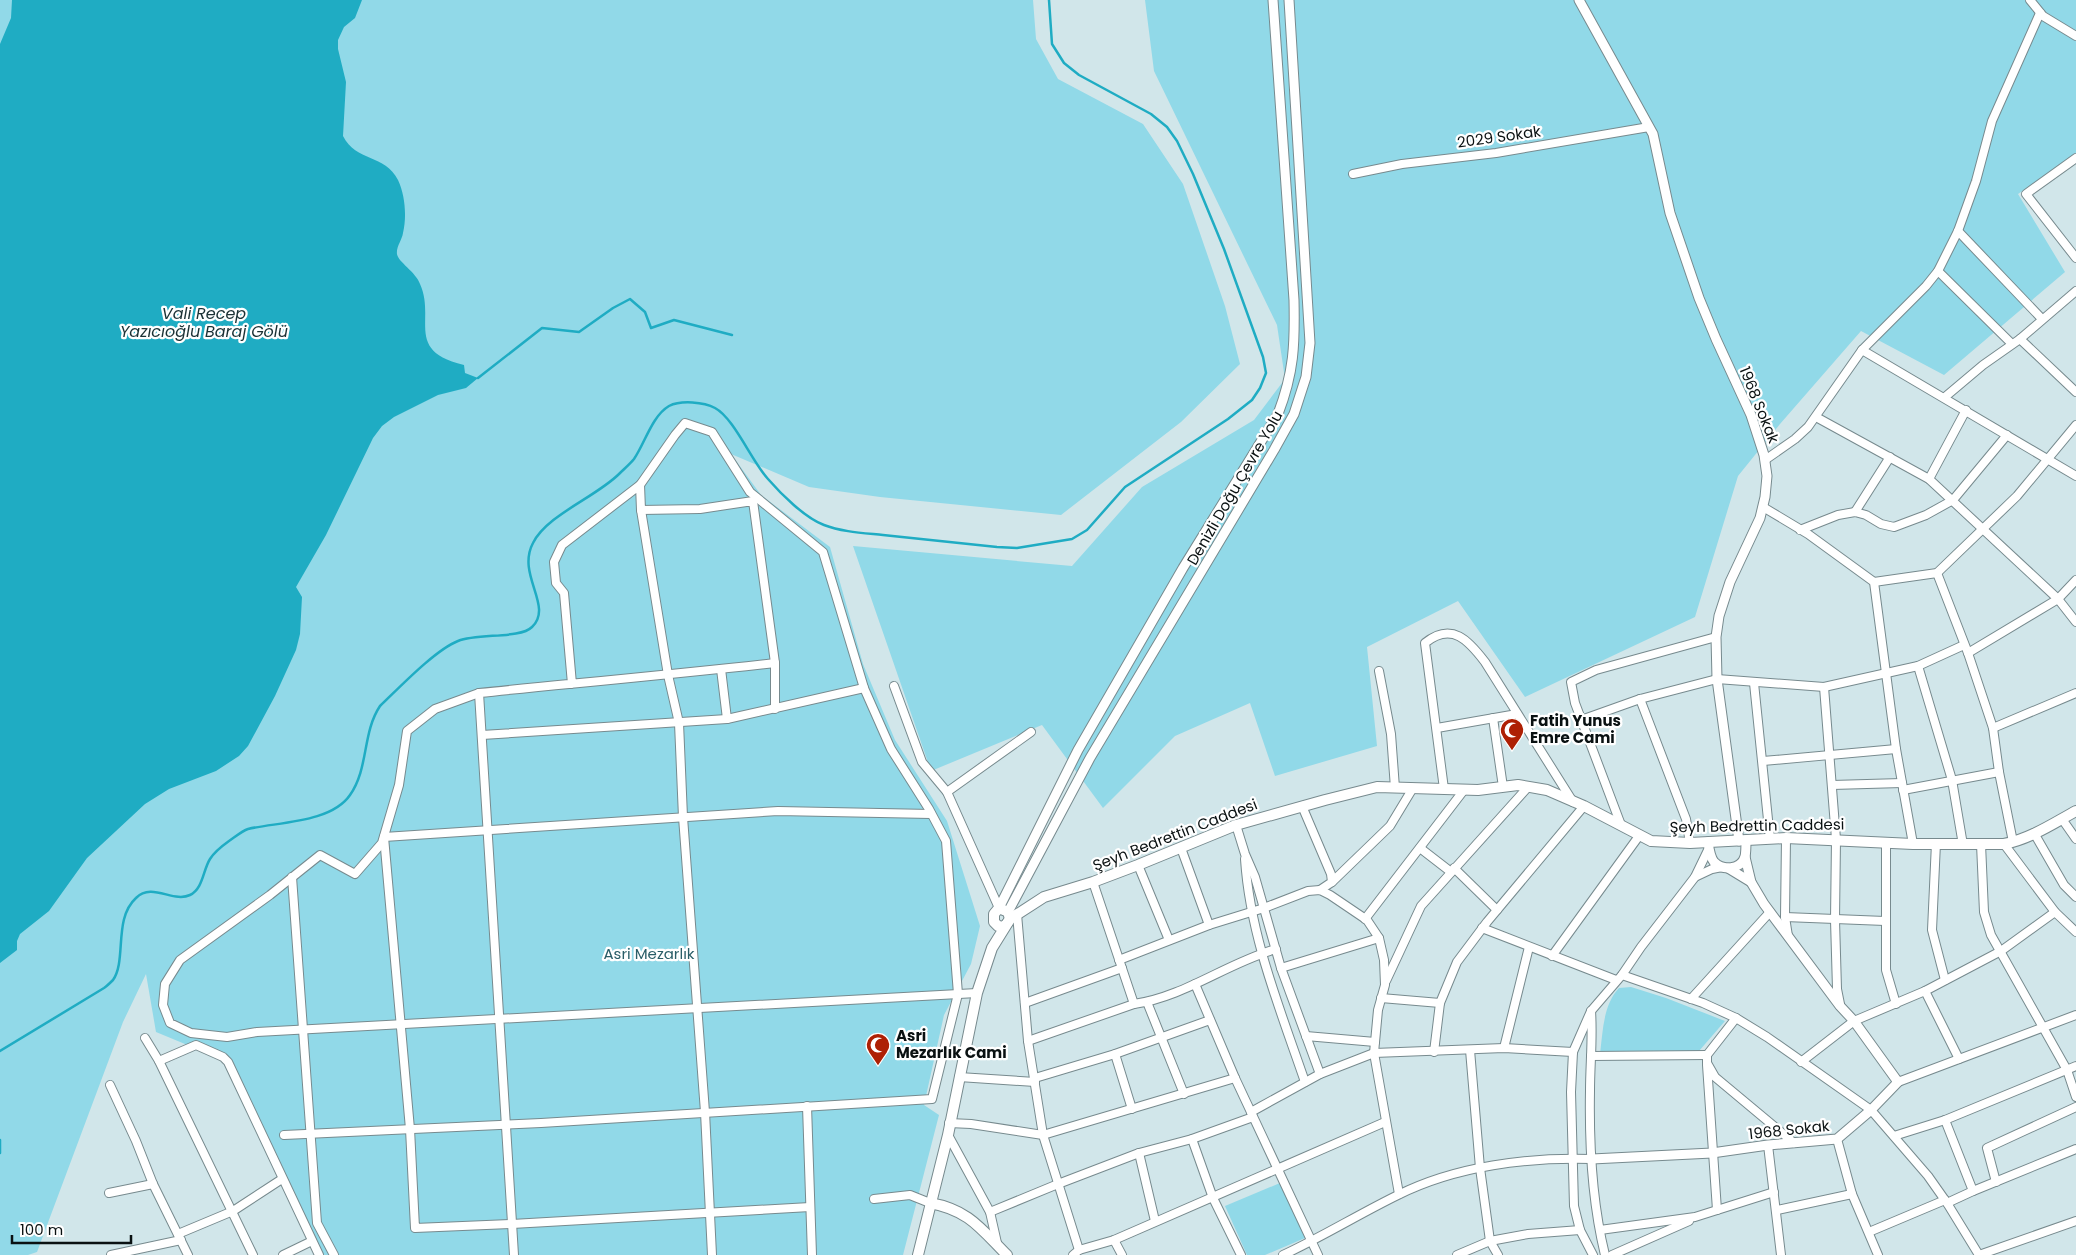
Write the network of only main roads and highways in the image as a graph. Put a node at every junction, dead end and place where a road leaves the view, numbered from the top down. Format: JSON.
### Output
{"nodes":[{"id":1,"x":2076,"y":811,"type":"edge"},
{"id":2,"x":1009,"y":915,"type":"junction"},
{"id":3,"x":994,"y":922,"type":"junction"},
{"id":4,"x":992,"y":948,"type":"junction"},
{"id":5,"x":930,"y":1203,"type":"junction"},
{"id":6,"x":1001,"y":1251,"type":"edge"},
{"id":7,"x":918,"y":1255,"type":"edge"}],
"edges":[{"from":1,"to":2,"type":"main road","name":"Şeyh Bedrettin Caddesi"},
{"from":2,"to":3,"type":"main road"},
{"from":2,"to":3,"type":"main road"},
{"from":2,"to":4,"type":"main road","name":"Şeyh Bedrettin Caddesi"},
{"from":3,"to":4,"type":"main road"},
{"from":4,"to":5,"type":"main road","name":"Şeyh Bedrettin Caddesi"},
{"from":5,"to":6,"type":"main road"},
{"from":5,"to":7,"type":"main road","name":"Şeyh Bedrettin Caddesi"}]}
